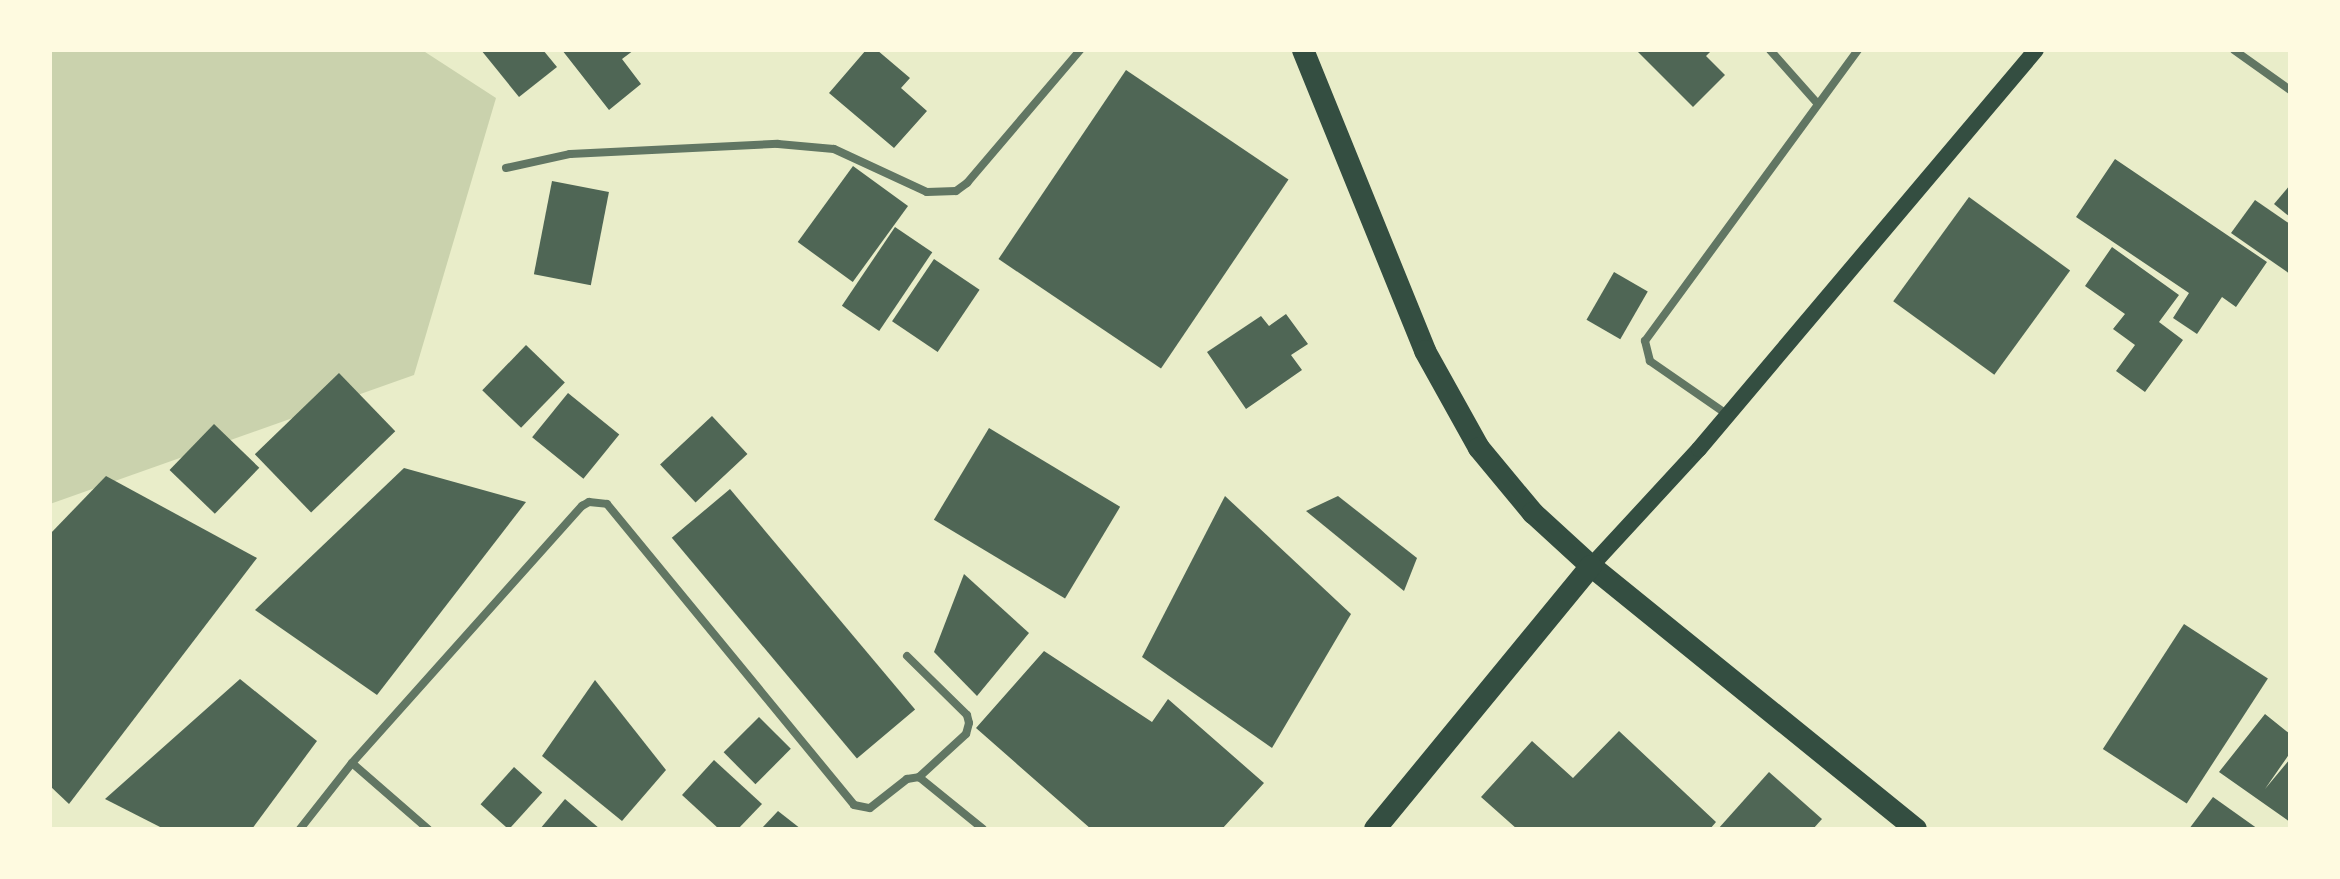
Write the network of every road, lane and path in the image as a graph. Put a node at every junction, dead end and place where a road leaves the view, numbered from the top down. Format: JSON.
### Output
{"nodes":[{"id":1,"x":1080,"y":50,"type":"edge"},
{"id":2,"x":1303,"y":50,"type":"edge"},
{"id":3,"x":1770,"y":50,"type":"edge"},
{"id":4,"x":1858,"y":50,"type":"edge"},
{"id":5,"x":2036,"y":50,"type":"edge"},
{"id":6,"x":2234,"y":50,"type":"edge"},
{"id":7,"x":2290,"y":90,"type":"edge"},
{"id":8,"x":1818,"y":104,"type":"junction"},
{"id":9,"x":506,"y":168,"type":"dead end"},
{"id":10,"x":1728,"y":415,"type":"junction"},
{"id":11,"x":1591,"y":566,"type":"junction"},
{"id":12,"x":907,"y":656,"type":"dead end"},
{"id":13,"x":352,"y":763,"type":"junction"},
{"id":14,"x":919,"y":777,"type":"junction"},
{"id":15,"x":300,"y":829,"type":"edge"},
{"id":16,"x":428,"y":829,"type":"edge"},
{"id":17,"x":983,"y":829,"type":"edge"},
{"id":18,"x":1375,"y":829,"type":"edge"},
{"id":19,"x":1916,"y":829,"type":"edge"}],
"edges":[{"from":1,"to":9,"type":"street"},
{"from":2,"to":11,"type":"highway"},
{"from":3,"to":8,"type":"street"},
{"from":4,"to":8,"type":"street"},
{"from":5,"to":10,"type":"main road"},
{"from":6,"to":7,"type":"street"},
{"from":8,"to":10,"type":"street"},
{"from":10,"to":11,"type":"main road"},
{"from":11,"to":18,"type":"highway"},
{"from":11,"to":19,"type":"highway"},
{"from":12,"to":14,"type":"street"},
{"from":13,"to":14,"type":"street"},
{"from":13,"to":15,"type":"street"},
{"from":13,"to":16,"type":"street"},
{"from":14,"to":17,"type":"street"}]}
